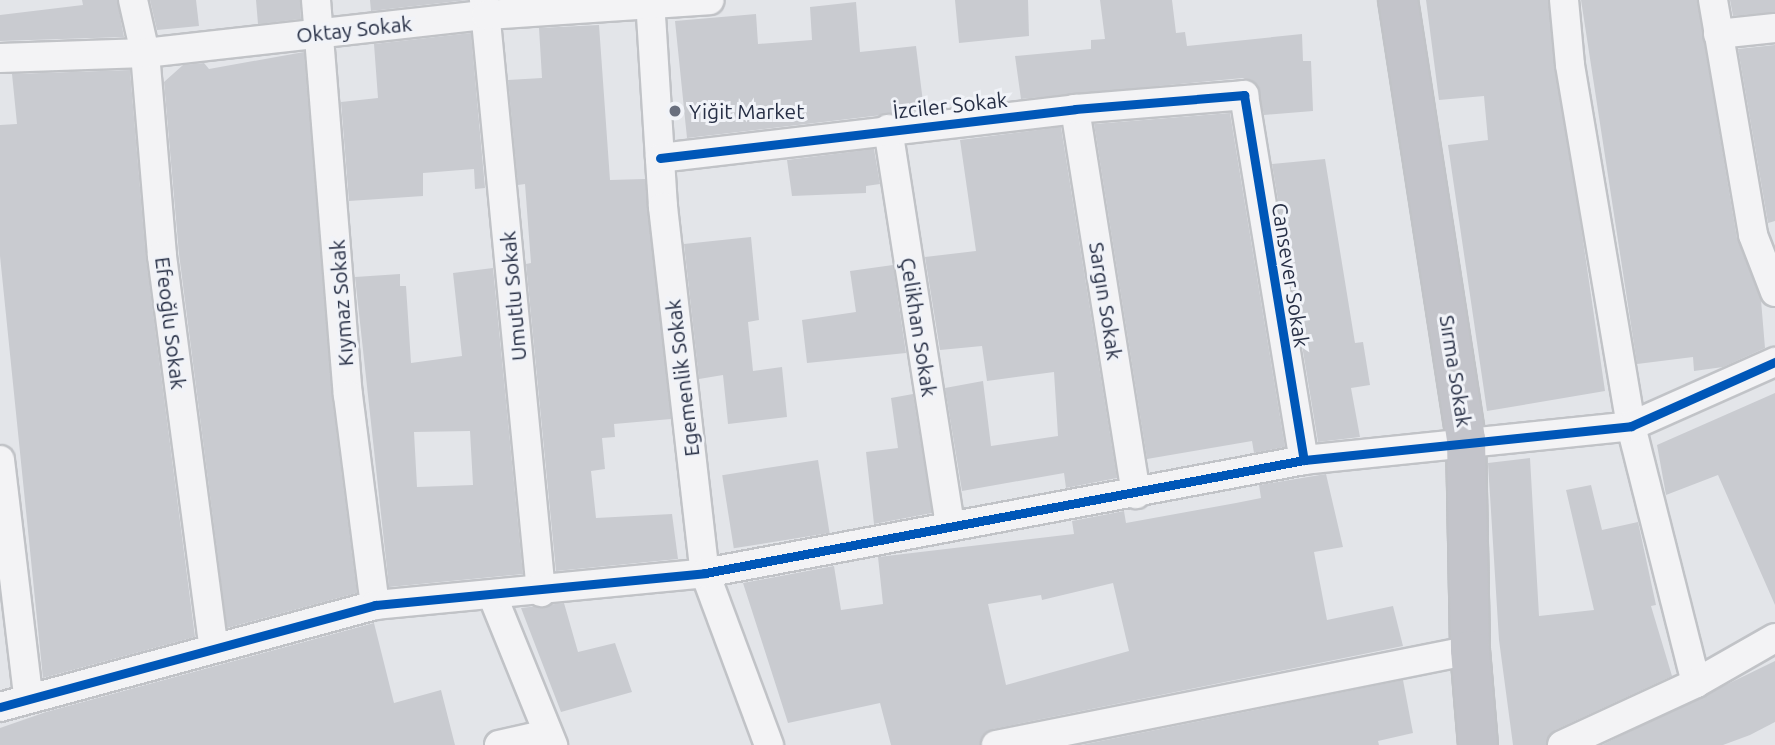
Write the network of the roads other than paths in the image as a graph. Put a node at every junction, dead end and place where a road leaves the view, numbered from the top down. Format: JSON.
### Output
{"nodes":[{"id":1,"x":133,"y":0,"type":"edge"},
{"id":2,"x":316,"y":0,"type":"edge"},
{"id":3,"x":709,"y":0,"type":"edge"},
{"id":4,"x":1398,"y":0,"type":"edge"},
{"id":5,"x":1564,"y":0,"type":"edge"},
{"id":6,"x":1713,"y":0,"type":"edge"},
{"id":7,"x":651,"y":3,"type":"edge"},
{"id":8,"x":485,"y":8,"type":"edge"},
{"id":9,"x":1775,"y":28,"type":"edge"},
{"id":10,"x":321,"y":32,"type":"junction"},
{"id":11,"x":1718,"y":34,"type":"junction"},
{"id":12,"x":145,"y":53,"type":"junction"},
{"id":13,"x":0,"y":58,"type":"edge"},
{"id":14,"x":1244,"y":95,"type":"joint"},
{"id":15,"x":1075,"y":108,"type":"junction"},
{"id":16,"x":888,"y":129,"type":"junction"},
{"id":17,"x":660,"y":158,"type":"junction"},
{"id":18,"x":1775,"y":292,"type":"edge"},
{"id":19,"x":1775,"y":362,"type":"edge"},
{"id":20,"x":1631,"y":426,"type":"junction"},
{"id":21,"x":1466,"y":439,"type":"junction"},
{"id":22,"x":0,"y":460,"type":"edge"},
{"id":23,"x":1304,"y":460,"type":"junction"},
{"id":24,"x":1136,"y":494,"type":"junction"},
{"id":25,"x":950,"y":524,"type":"junction"},
{"id":26,"x":4,"y":534,"type":"edge"},
{"id":27,"x":705,"y":573,"type":"junction"},
{"id":28,"x":541,"y":592,"type":"junction"},
{"id":29,"x":493,"y":597,"type":"junction"},
{"id":30,"x":375,"y":606,"type":"junction"},
{"id":31,"x":1775,"y":638,"type":"edge"},
{"id":32,"x":213,"y":646,"type":"junction"},
{"id":33,"x":1470,"y":650,"type":"junction"},
{"id":34,"x":1696,"y":683,"type":"junction"},
{"id":35,"x":28,"y":696,"type":"junction"},
{"id":36,"x":0,"y":707,"type":"edge"},
{"id":37,"x":550,"y":739,"type":"edge"},
{"id":38,"x":499,"y":745,"type":"edge"},
{"id":39,"x":769,"y":745,"type":"edge"},
{"id":40,"x":996,"y":745,"type":"edge"},
{"id":41,"x":1478,"y":745,"type":"edge"},
{"id":42,"x":1562,"y":745,"type":"edge"}],
"edges":[{"from":1,"to":12,"type":"street","name":"Efeoğlu Sokak"},
{"from":2,"to":10,"type":"street","name":"Kıymaz Sokak"},
{"from":3,"to":7,"type":"street","name":"Oktay Sokak"},
{"from":4,"to":21,"type":"street","name":"Sırma Sokak"},
{"from":5,"to":20,"type":"street"},
{"from":6,"to":11,"type":"street"},
{"from":7,"to":8,"type":"street","name":"Oktay Sokak"},
{"from":7,"to":17,"type":"street","name":"Egemenlik Sokak"},
{"from":8,"to":10,"type":"street","name":"Oktay Sokak"},
{"from":8,"to":28,"type":"street","name":"Umutlu Sokak"},
{"from":9,"to":11,"type":"street"},
{"from":10,"to":12,"type":"street","name":"Oktay Sokak"},
{"from":10,"to":30,"type":"street","name":"Kıymaz Sokak"},
{"from":11,"to":18,"type":"street"},
{"from":12,"to":13,"type":"street","name":"Oktay Sokak"},
{"from":12,"to":32,"type":"street","name":"Efeoğlu Sokak"},
{"from":14,"to":15,"type":"street","name":"İzciler Sokak"},
{"from":14,"to":23,"type":"street","name":"Cansever Sokak"},
{"from":15,"to":16,"type":"street","name":"İzciler Sokak"},
{"from":15,"to":24,"type":"street","name":"Sargın Sokak"},
{"from":16,"to":17,"type":"street","name":"İzciler Sokak"},
{"from":16,"to":25,"type":"street","name":"Çelikhan Sokak"},
{"from":17,"to":27,"type":"street","name":"Egemenlik Sokak"},
{"from":19,"to":20,"type":"street"},
{"from":20,"to":21,"type":"street"},
{"from":20,"to":34,"type":"street"},
{"from":21,"to":23,"type":"street"},
{"from":21,"to":33,"type":"street","name":"Sırma Sokak"},
{"from":22,"to":26,"type":"street"},
{"from":23,"to":24,"type":"street"},
{"from":24,"to":25,"type":"street"},
{"from":25,"to":27,"type":"street"},
{"from":26,"to":35,"type":"street"},
{"from":27,"to":28,"type":"street"},
{"from":27,"to":39,"type":"street","name":"Egemenlik Sokak"},
{"from":28,"to":29,"type":"street"},
{"from":29,"to":30,"type":"street"},
{"from":29,"to":37,"type":"street"},
{"from":30,"to":32,"type":"street"},
{"from":31,"to":34,"type":"street"},
{"from":32,"to":35,"type":"street"},
{"from":33,"to":40,"type":"street"},
{"from":33,"to":41,"type":"street","name":"Sırma Sokak"},
{"from":34,"to":42,"type":"street"},
{"from":35,"to":36,"type":"street"},
{"from":37,"to":38,"type":"street"}]}
